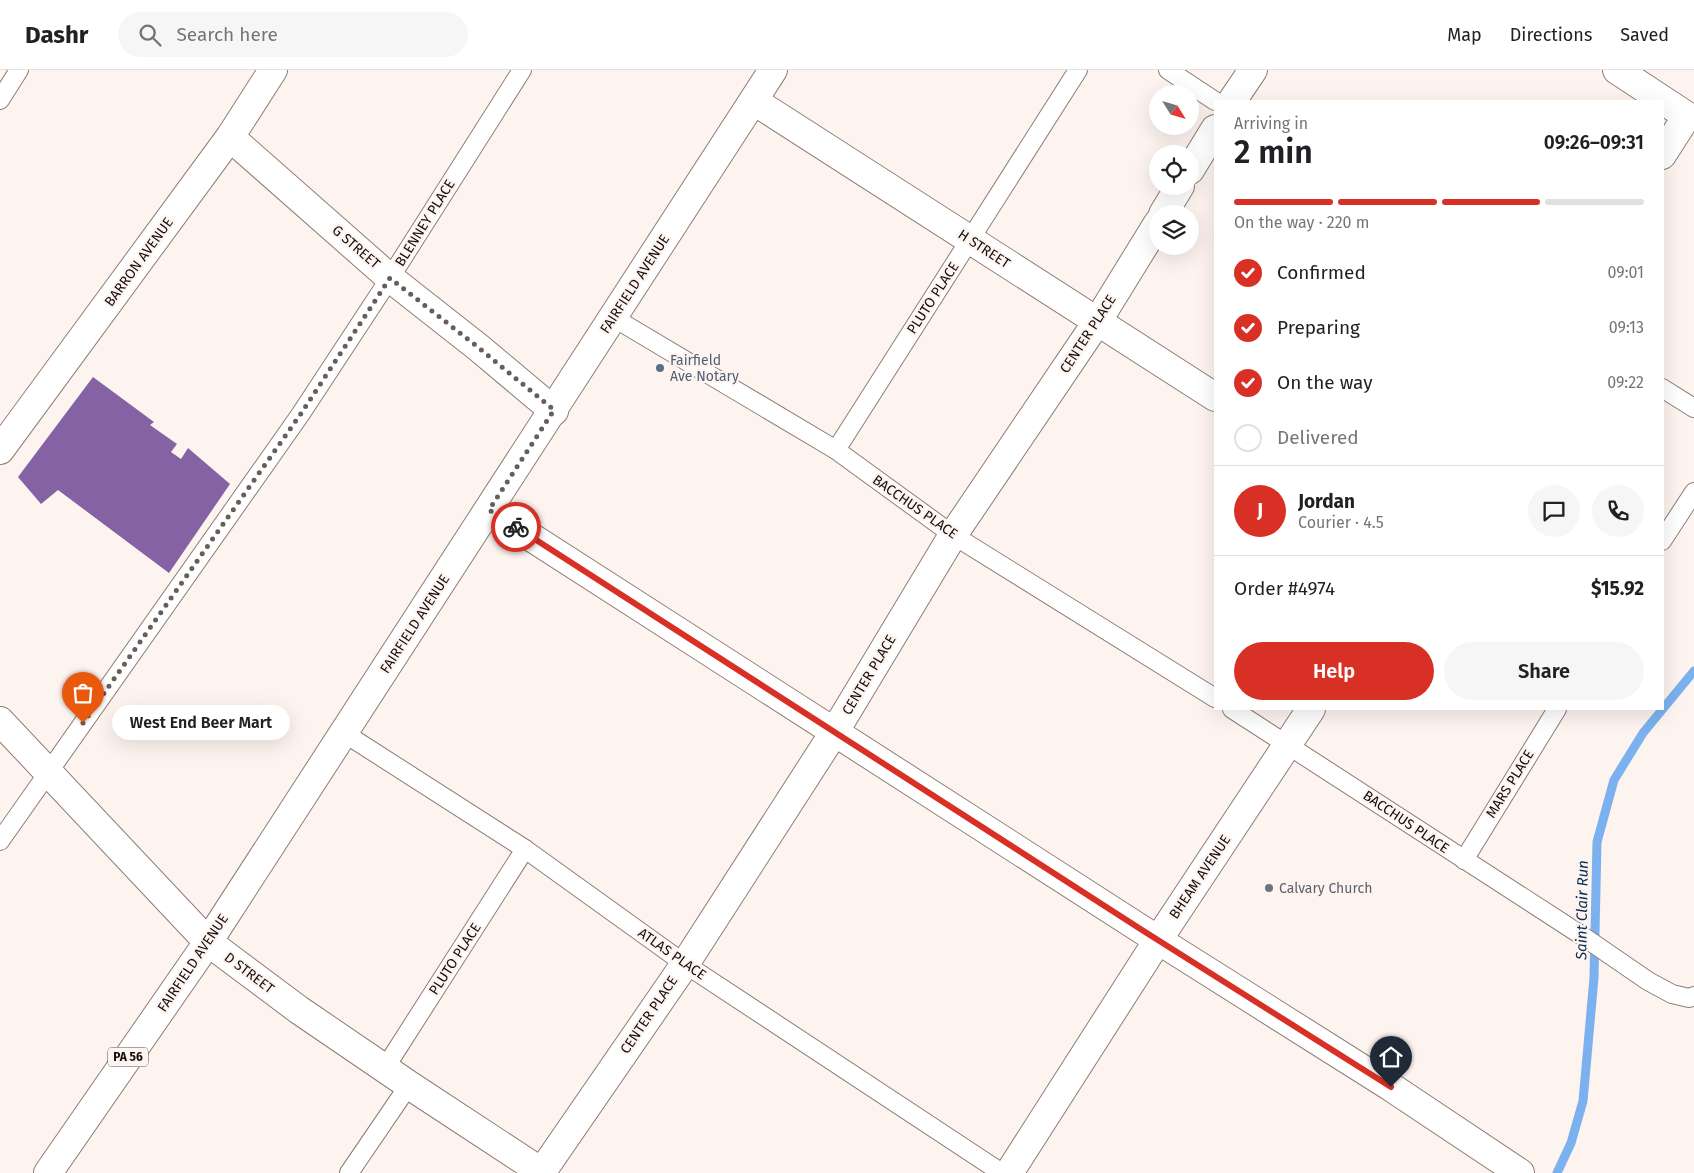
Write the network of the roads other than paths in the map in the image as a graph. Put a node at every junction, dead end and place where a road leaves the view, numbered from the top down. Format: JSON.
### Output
{"nodes":[{"id":1,"x":19,"y":70,"type":"edge"},
{"id":2,"x":273,"y":70,"type":"edge"},
{"id":3,"x":522,"y":70,"type":"edge"},
{"id":4,"x":774,"y":70,"type":"edge"},
{"id":5,"x":1078,"y":70,"type":"edge"},
{"id":6,"x":1168,"y":70,"type":"edge"},
{"id":7,"x":1253,"y":70,"type":"edge"},
{"id":8,"x":1618,"y":70,"type":"edge"},
{"id":9,"x":0,"y":100,"type":"edge"},
{"id":10,"x":1214,"y":100,"type":"edge"},
{"id":11,"x":1233,"y":100,"type":"edge"},
{"id":12,"x":1663,"y":100,"type":"edge"},
{"id":13,"x":754,"y":101,"type":"junction"},
{"id":14,"x":1664,"y":101,"type":"edge"},
{"id":15,"x":1214,"y":131,"type":"edge"},
{"id":16,"x":230,"y":138,"type":"junction"},
{"id":17,"x":1664,"y":152,"type":"edge"},
{"id":18,"x":1199,"y":155,"type":"edge"},
{"id":19,"x":1149,"y":238,"type":"edge"},
{"id":20,"x":970,"y":240,"type":"junction"},
{"id":21,"x":390,"y":278,"type":"junction"},
{"id":22,"x":614,"y":318,"type":"junction"},
{"id":23,"x":1097,"y":322,"type":"junction"},
{"id":24,"x":1664,"y":389,"type":"edge"},
{"id":25,"x":1214,"y":396,"type":"edge"},
{"id":26,"x":1694,"y":408,"type":"edge"},
{"id":27,"x":554,"y":410,"type":"junction"},
{"id":28,"x":0,"y":450,"type":"edge"},
{"id":29,"x":836,"y":450,"type":"junction"},
{"id":30,"x":1694,"y":492,"type":"edge"},
{"id":31,"x":489,"y":510,"type":"junction"},
{"id":32,"x":953,"y":535,"type":"junction"},
{"id":33,"x":1664,"y":538,"type":"edge"},
{"id":34,"x":1214,"y":697,"type":"edge"},
{"id":35,"x":1234,"y":710,"type":"edge"},
{"id":36,"x":1310,"y":710,"type":"edge"},
{"id":37,"x":1556,"y":710,"type":"edge"},
{"id":38,"x":0,"y":721,"type":"edge"},
{"id":39,"x":835,"y":731,"type":"junction"},
{"id":40,"x":344,"y":733,"type":"junction"},
{"id":41,"x":1289,"y":744,"type":"junction"},
{"id":42,"x":48,"y":772,"type":"junction"},
{"id":43,"x":0,"y":841,"type":"edge"},
{"id":44,"x":525,"y":849,"type":"junction"},
{"id":45,"x":1464,"y":860,"type":"junction"},
{"id":46,"x":1158,"y":940,"type":"junction"},
{"id":47,"x":208,"y":942,"type":"junction"},
{"id":48,"x":685,"y":964,"type":"junction"},
{"id":49,"x":1691,"y":997,"type":"edge"},
{"id":50,"x":385,"y":1068,"type":"junction"},
{"id":51,"x":409,"y":1085,"type":"junction"},
{"id":52,"x":48,"y":1173,"type":"edge"},
{"id":53,"x":349,"y":1173,"type":"edge"},
{"id":54,"x":542,"y":1173,"type":"edge"},
{"id":55,"x":1002,"y":1173,"type":"edge"},
{"id":56,"x":1009,"y":1173,"type":"edge"},
{"id":57,"x":1520,"y":1173,"type":"edge"}],
"edges":[{"from":1,"to":9,"type":"lane"},
{"from":2,"to":16,"type":"main road","name":"BARRON AVENUE"},
{"from":3,"to":21,"type":"lane","name":"BLENNEY PLACE"},
{"from":4,"to":13,"type":"main road","name":"FAIRFIELD AVENUE","number":"PA 56"},
{"from":5,"to":20,"type":"lane","name":"PLUTO PLACE"},
{"from":6,"to":10,"type":"lane"},
{"from":7,"to":11,"type":"main road"},
{"from":8,"to":12,"type":"main road"},
{"from":13,"to":20,"type":"main road","name":"H STREET"},
{"from":13,"to":22,"type":"main road","name":"FAIRFIELD AVENUE","number":"PA 56"},
{"from":14,"to":17,"type":"main road"},
{"from":15,"to":18,"type":"main road"},
{"from":16,"to":21,"type":"main road","name":"G STREET"},
{"from":16,"to":28,"type":"main road","name":"BARRON AVENUE"},
{"from":19,"to":23,"type":"main road","name":"CENTER PLACE"},
{"from":20,"to":23,"type":"main road","name":"H STREET"},
{"from":20,"to":29,"type":"lane","name":"PLUTO PLACE"},
{"from":21,"to":27,"type":"main road","name":"G STREET"},
{"from":21,"to":42,"type":"lane","name":"BLENNEY PLACE"},
{"from":22,"to":27,"type":"main road","name":"FAIRFIELD AVENUE","number":"PA 56"},
{"from":22,"to":29,"type":"lane","name":"BACCHUS PLACE"},
{"from":23,"to":25,"type":"main road","name":"H STREET"},
{"from":23,"to":32,"type":"main road","name":"CENTER PLACE"},
{"from":24,"to":26,"type":"lane"},
{"from":27,"to":31,"type":"main road","name":"FAIRFIELD AVENUE","number":"PA 56"},
{"from":29,"to":32,"type":"lane","name":"BACCHUS PLACE"},
{"from":30,"to":33,"type":"lane"},
{"from":31,"to":39,"type":"main road"},
{"from":31,"to":40,"type":"main road","name":"FAIRFIELD AVENUE","number":"PA 56"},
{"from":32,"to":34,"type":"lane","name":"BACCHUS PLACE"},
{"from":32,"to":39,"type":"main road","name":"CENTER PLACE"},
{"from":35,"to":41,"type":"lane","name":"BACCHUS PLACE"},
{"from":36,"to":41,"type":"main road","name":"BHEAM AVENUE"},
{"from":37,"to":45,"type":"lane","name":"MARS PLACE"},
{"from":38,"to":42,"type":"main road","name":"D STREET"},
{"from":39,"to":46,"type":"main road"},
{"from":39,"to":48,"type":"main road","name":"CENTER PLACE"},
{"from":40,"to":44,"type":"lane","name":"ATLAS PLACE"},
{"from":40,"to":47,"type":"main road","name":"FAIRFIELD AVENUE","number":"PA 56"},
{"from":41,"to":45,"type":"lane","name":"BACCHUS PLACE"},
{"from":41,"to":46,"type":"main road","name":"BHEAM AVENUE"},
{"from":42,"to":43,"type":"lane","name":"BLENNEY PLACE"},
{"from":42,"to":47,"type":"main road","name":"D STREET"},
{"from":44,"to":48,"type":"lane","name":"ATLAS PLACE"},
{"from":44,"to":50,"type":"lane","name":"PLUTO PLACE"},
{"from":45,"to":49,"type":"lane","name":"BACCHUS PLACE"},
{"from":46,"to":56,"type":"main road","name":"BHEAM AVENUE"},
{"from":46,"to":57,"type":"main road"},
{"from":47,"to":50,"type":"main road","name":"D STREET"},
{"from":47,"to":52,"type":"main road","name":"FAIRFIELD AVENUE","number":"PA 56"},
{"from":48,"to":54,"type":"main road","name":"CENTER PLACE"},
{"from":48,"to":55,"type":"lane","name":"ATLAS PLACE"},
{"from":50,"to":51,"type":"main road","name":"D STREET"},
{"from":51,"to":53,"type":"lane"},
{"from":51,"to":54,"type":"main road","name":"D STREET"}]}
